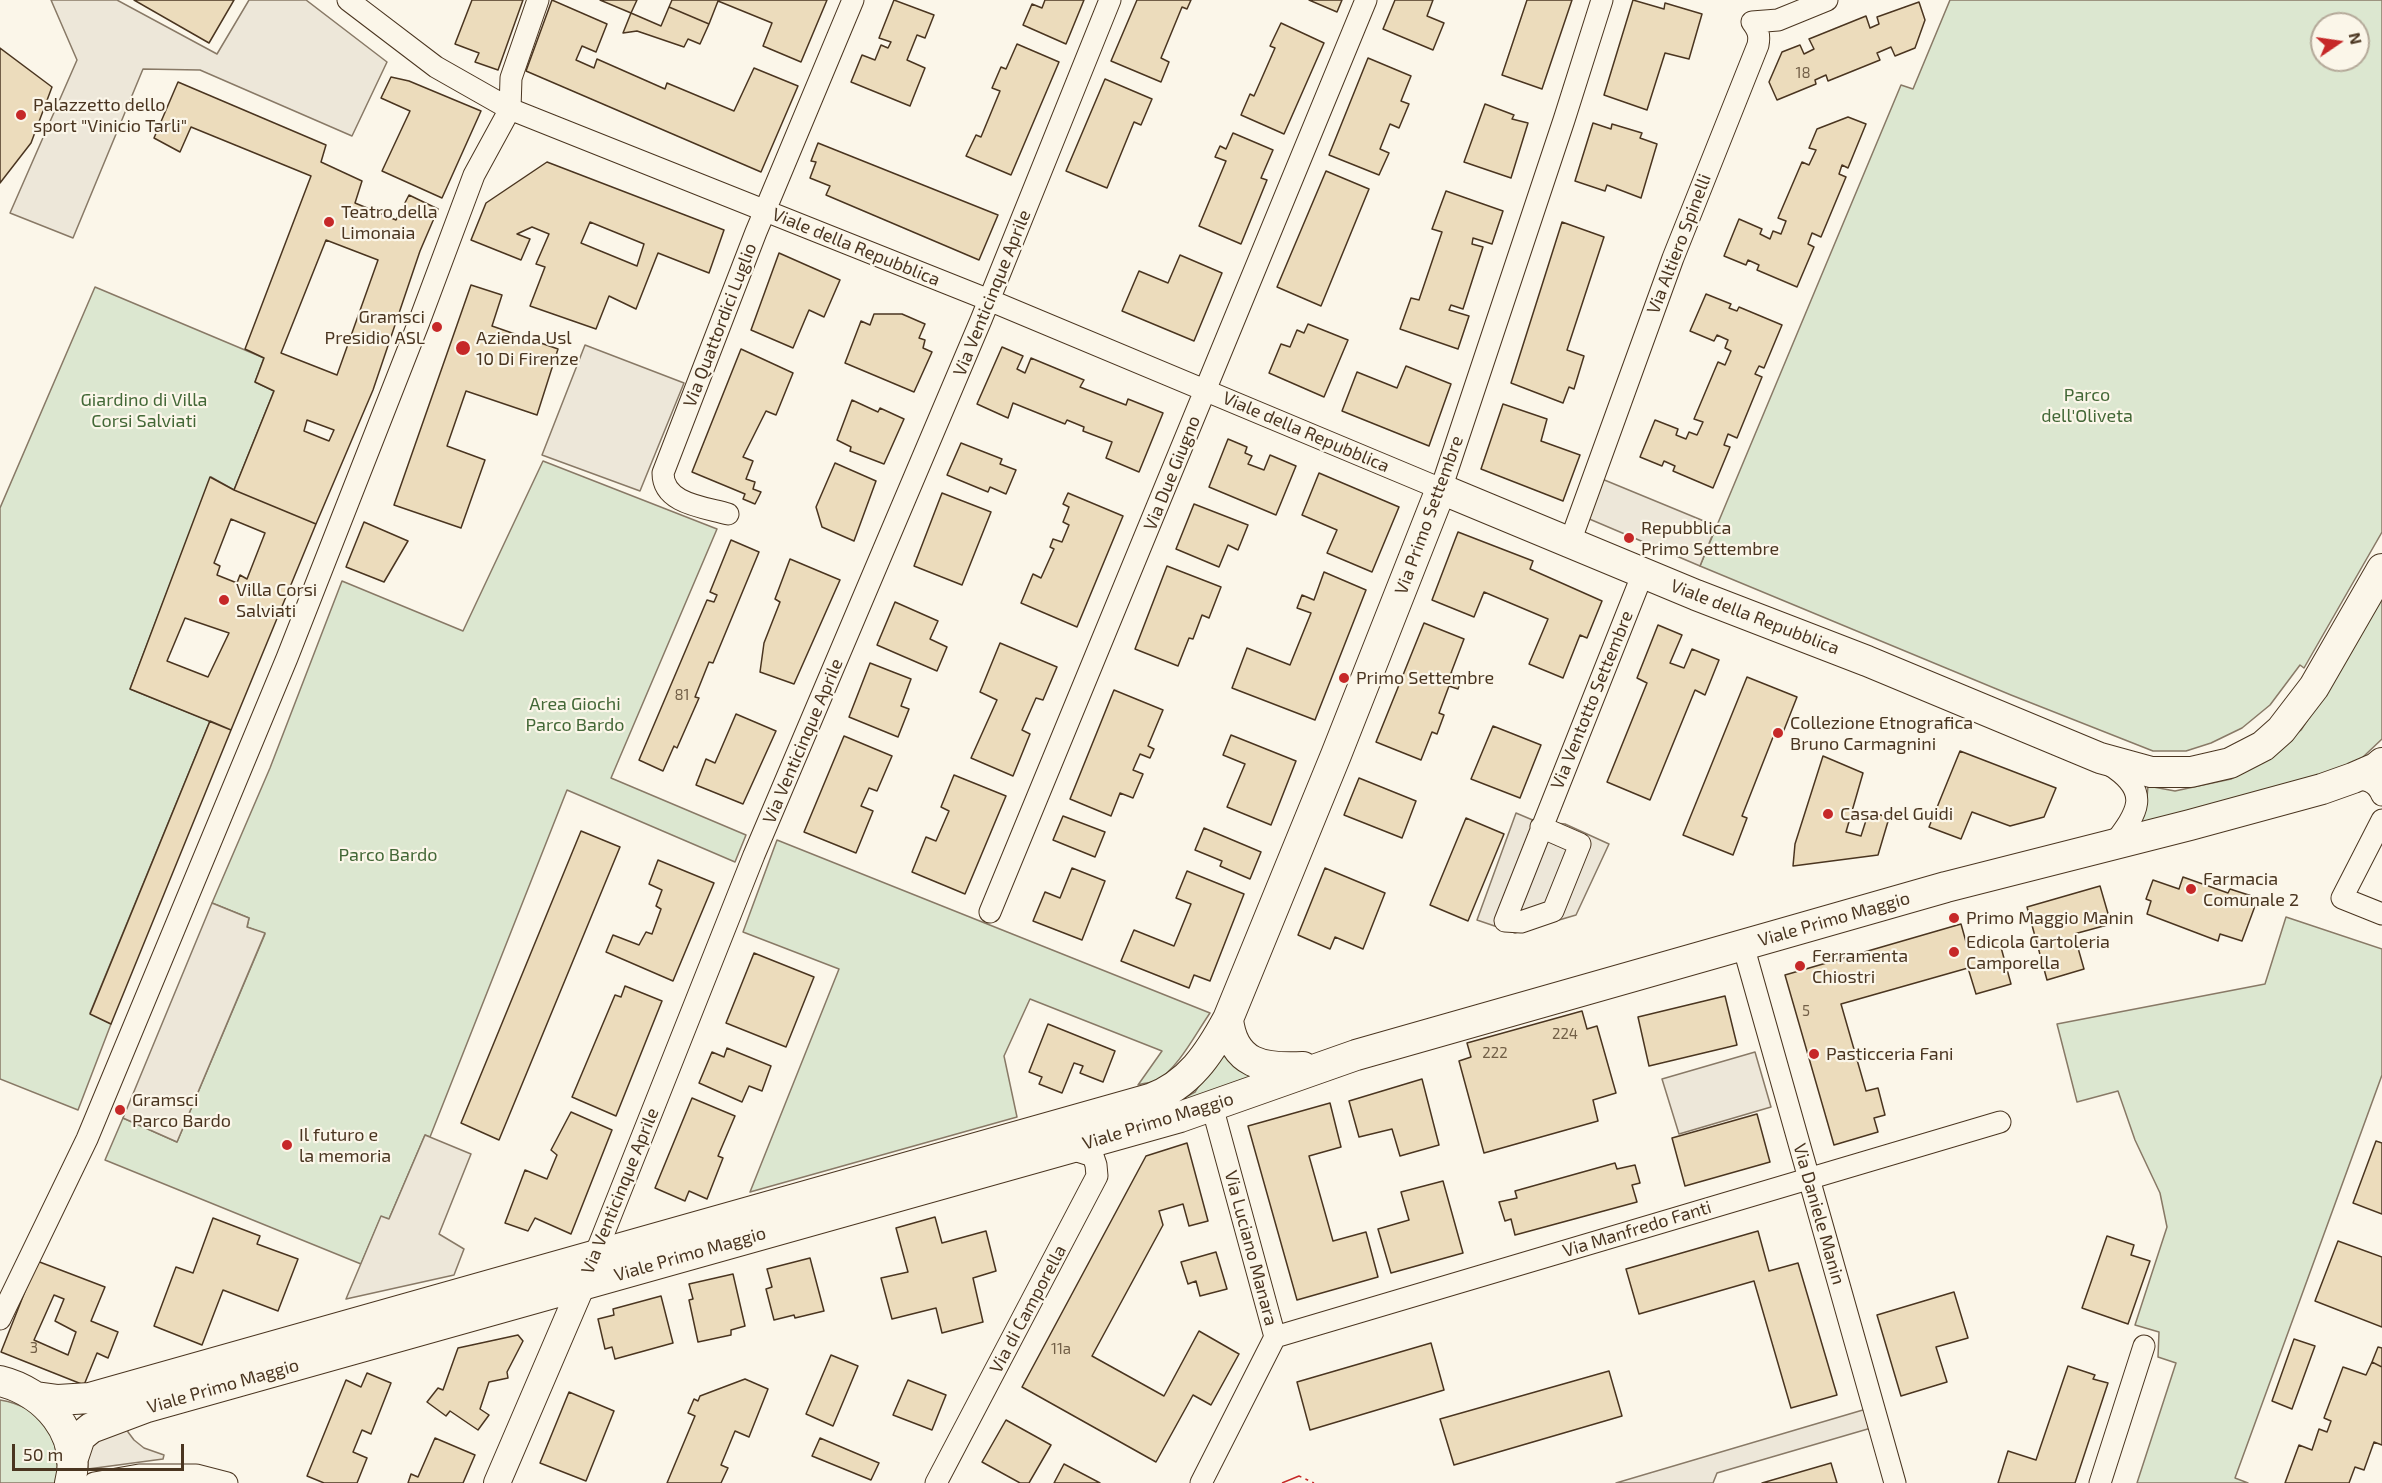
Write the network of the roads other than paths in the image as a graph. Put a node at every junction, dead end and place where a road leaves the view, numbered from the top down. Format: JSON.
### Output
{"nodes":[{"id":1,"x":348,"y":0,"type":"edge"},
{"id":2,"x":538,"y":0,"type":"edge"},
{"id":3,"x":852,"y":0,"type":"edge"},
{"id":4,"x":1110,"y":0,"type":"edge"},
{"id":5,"x":1366,"y":0,"type":"edge"},
{"id":6,"x":1602,"y":0,"type":"edge"},
{"id":7,"x":1827,"y":0,"type":"edge"},
{"id":8,"x":510,"y":109,"type":"junction"},
{"id":9,"x":765,"y":211,"type":"junction"},
{"id":10,"x":990,"y":300,"type":"junction"},
{"id":11,"x":1206,"y":391,"type":"junction"},
{"id":12,"x":1441,"y":489,"type":"junction"},
{"id":13,"x":728,"y":514,"type":"dead end"},
{"id":14,"x":1570,"y":542,"type":"junction"},
{"id":15,"x":2382,"y":569,"type":"edge"},
{"id":16,"x":1643,"y":573,"type":"junction"},
{"id":17,"x":2100,"y":758,"type":"junction"},
{"id":18,"x":2382,"y":763,"type":"edge"},
{"id":19,"x":2343,"y":782,"type":"junction"},
{"id":20,"x":2382,"y":795,"type":"edge"},
{"id":21,"x":2381,"y":820,"type":"edge"},
{"id":22,"x":1541,"y":827,"type":"junction"},
{"id":23,"x":2113,"y":845,"type":"junction"},
{"id":24,"x":990,"y":912,"type":"dead end"},
{"id":25,"x":2382,"y":914,"type":"edge"},
{"id":26,"x":1743,"y":945,"type":"junction"},
{"id":27,"x":1228,"y":1019,"type":"junction"},
{"id":28,"x":1327,"y":1065,"type":"junction"},
{"id":29,"x":1158,"y":1096,"type":"joint"},
{"id":30,"x":1212,"y":1106,"type":"junction"},
{"id":31,"x":2000,"y":1122,"type":"dead end"},
{"id":32,"x":1068,"y":1148,"type":"junction"},
{"id":33,"x":1809,"y":1178,"type":"junction"},
{"id":34,"x":595,"y":1255,"type":"junction"},
{"id":35,"x":582,"y":1284,"type":"junction"},
{"id":36,"x":0,"y":1319,"type":"edge"},
{"id":37,"x":1275,"y":1337,"type":"junction"},
{"id":38,"x":2144,"y":1346,"type":"dead end"},
{"id":39,"x":0,"y":1381,"type":"edge"},
{"id":40,"x":36,"y":1397,"type":"junction"},
{"id":41,"x":71,"y":1472,"type":"edge"},
{"id":42,"x":166,"y":1475,"type":"junction"},
{"id":43,"x":94,"y":1483,"type":"edge"},
{"id":44,"x":146,"y":1483,"type":"edge"},
{"id":45,"x":227,"y":1483,"type":"edge"},
{"id":46,"x":497,"y":1483,"type":"edge"},
{"id":47,"x":936,"y":1483,"type":"edge"},
{"id":48,"x":1201,"y":1483,"type":"edge"},
{"id":49,"x":1895,"y":1483,"type":"edge"},
{"id":50,"x":2100,"y":1483,"type":"edge"}],
"edges":[{"from":1,"to":8,"type":"street","name":"Viale della Repubblica"},
{"from":2,"to":8,"type":"street"},
{"from":3,"to":9,"type":"street","name":"Via Quattordici Luglio"},
{"from":4,"to":10,"type":"street","name":"Via Venticinque Aprile"},
{"from":5,"to":11,"type":"street","name":"Via Due Giugno"},
{"from":6,"to":12,"type":"street","name":"Via Primo Settembre"},
{"from":7,"to":14,"type":"street","name":"Via Altiero Spinelli"},
{"from":8,"to":9,"type":"street","name":"Viale della Repubblica"},
{"from":8,"to":36,"type":"street"},
{"from":9,"to":10,"type":"street","name":"Viale della Repubblica"},
{"from":9,"to":13,"type":"street","name":"Via Quattordici Luglio"},
{"from":10,"to":11,"type":"street","name":"Viale della Repubblica"},
{"from":10,"to":34,"type":"street","name":"Via Venticinque Aprile"},
{"from":11,"to":12,"type":"street","name":"Viale della Repubblica"},
{"from":11,"to":24,"type":"street","name":"Via Due Giugno"},
{"from":12,"to":14,"type":"main road","name":"Viale della Repubblica"},
{"from":12,"to":27,"type":"main road","name":"Via Primo Settembre"},
{"from":14,"to":16,"type":"main road","name":"Viale della Repubblica"},
{"from":15,"to":17,"type":"main road","name":"Viale della Repubblica"},
{"from":16,"to":17,"type":"main road","name":"Viale della Repubblica"},
{"from":16,"to":22,"type":"street","name":"Via Ventotto Settembre"},
{"from":17,"to":23,"type":"street","name":"Viale della Repubblica"},
{"from":18,"to":19,"type":"main road","name":"Viale Primo Maggio"},
{"from":19,"to":20,"type":"street","name":"Viale Primo Maggio"},
{"from":19,"to":23,"type":"main road","name":"Viale Primo Maggio"},
{"from":21,"to":25,"type":"street"},
{"from":22,"to":22,"type":"street","name":"Via Ventotto Settembre"},
{"from":23,"to":26,"type":"main road","name":"Viale Primo Maggio"},
{"from":26,"to":28,"type":"main road","name":"Viale Primo Maggio"},
{"from":26,"to":33,"type":"street","name":"Via Daniele Manin"},
{"from":27,"to":28,"type":"main road","name":"Viale Primo Maggio"},
{"from":27,"to":29,"type":"main road","name":"Via Primo Settembre"},
{"from":28,"to":30,"type":"main road","name":"Viale Primo Maggio"},
{"from":29,"to":34,"type":"main road","name":"Viale Primo Maggio"},
{"from":30,"to":32,"type":"main road","name":"Viale Primo Maggio"},
{"from":30,"to":37,"type":"street","name":"Via Luciano Manara"},
{"from":31,"to":33,"type":"street","name":"Via Manfredo Fanti"},
{"from":32,"to":35,"type":"main road","name":"Viale Primo Maggio"},
{"from":32,"to":47,"type":"street","name":"Via di Camporella"},
{"from":33,"to":37,"type":"street","name":"Via Manfredo Fanti"},
{"from":33,"to":49,"type":"street","name":"Via Daniele Manin"},
{"from":34,"to":35,"type":"street","name":"Via Venticinque Aprile"},
{"from":34,"to":40,"type":"main road","name":"Viale Primo Maggio"},
{"from":35,"to":41,"type":"main road","name":"Viale Primo Maggio"},
{"from":35,"to":46,"type":"street","name":"Via Venticinque Aprile"},
{"from":37,"to":48,"type":"street","name":"Via Luciano Manara"},
{"from":38,"to":50,"type":"street"},
{"from":39,"to":40,"type":"main road"},
{"from":40,"to":41,"type":"main road"},
{"from":42,"to":43,"type":"street"},
{"from":42,"to":44,"type":"street"},
{"from":42,"to":45,"type":"street"}]}
